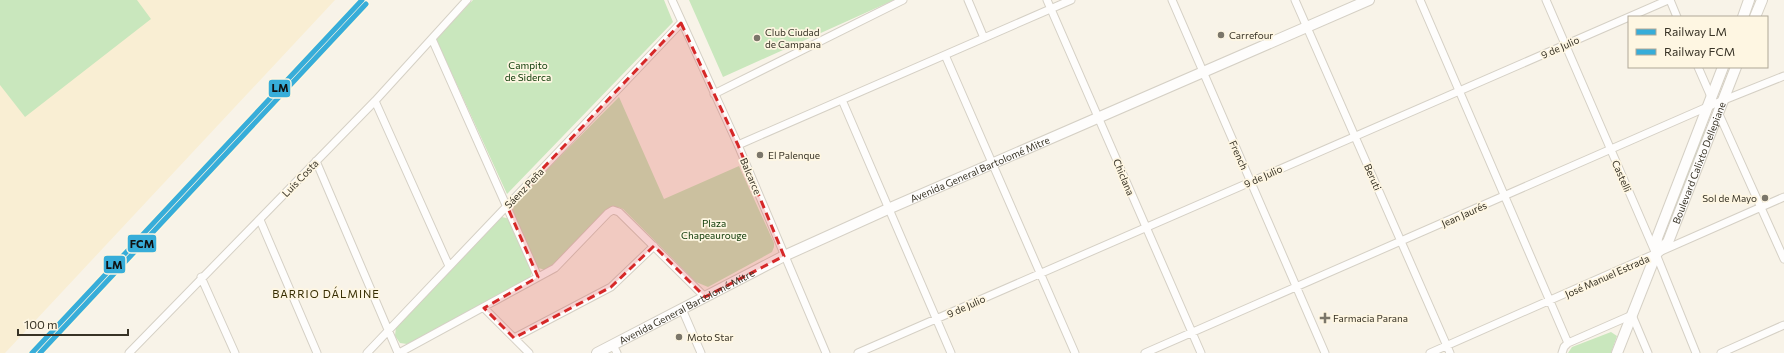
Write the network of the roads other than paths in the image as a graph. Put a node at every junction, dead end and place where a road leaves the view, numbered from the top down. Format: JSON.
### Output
{"nodes":[{"id":1,"x":467,"y":0,"type":"edge"},
{"id":2,"x":672,"y":0,"type":"edge"},
{"id":3,"x":903,"y":0,"type":"edge"},
{"id":4,"x":968,"y":0,"type":"edge"},
{"id":5,"x":1047,"y":0,"type":"edge"},
{"id":6,"x":1070,"y":0,"type":"edge"},
{"id":7,"x":1172,"y":0,"type":"edge"},
{"id":8,"x":1296,"y":0,"type":"edge"},
{"id":9,"x":1369,"y":0,"type":"edge"},
{"id":10,"x":1420,"y":0,"type":"edge"},
{"id":11,"x":1546,"y":0,"type":"edge"},
{"id":12,"x":1669,"y":0,"type":"edge"},
{"id":13,"x":1749,"y":0,"type":"edge"},
{"id":14,"x":1762,"y":0,"type":"edge"},
{"id":15,"x":1051,"y":8,"type":"junction"},
{"id":16,"x":1632,"y":16,"type":"edge"},
{"id":17,"x":1677,"y":16,"type":"edge"},
{"id":18,"x":1743,"y":16,"type":"edge"},
{"id":19,"x":1755,"y":16,"type":"edge"},
{"id":20,"x":1628,"y":18,"type":"edge"},
{"id":21,"x":681,"y":23,"type":"junction"},
{"id":22,"x":1307,"y":27,"type":"junction"},
{"id":23,"x":984,"y":38,"type":"junction"},
{"id":24,"x":432,"y":39,"type":"junction"},
{"id":25,"x":1565,"y":45,"type":"junction"},
{"id":26,"x":945,"y":55,"type":"junction"},
{"id":27,"x":1698,"y":68,"type":"edge"},
{"id":28,"x":1723,"y":68,"type":"edge"},
{"id":29,"x":1735,"y":68,"type":"edge"},
{"id":30,"x":1203,"y":72,"type":"junction"},
{"id":31,"x":1784,"y":76,"type":"edge"},
{"id":32,"x":1460,"y":91,"type":"junction"},
{"id":33,"x":714,"y":94,"type":"junction"},
{"id":34,"x":842,"y":100,"type":"junction"},
{"id":35,"x":375,"y":101,"type":"junction"},
{"id":36,"x":1715,"y":105,"type":"junction"},
{"id":37,"x":1098,"y":118,"type":"junction"},
{"id":38,"x":1355,"y":136,"type":"junction"},
{"id":39,"x":738,"y":145,"type":"junction"},
{"id":40,"x":1611,"y":150,"type":"junction"},
{"id":41,"x":316,"y":160,"type":"junction"},
{"id":42,"x":992,"y":164,"type":"junction"},
{"id":43,"x":1250,"y":182,"type":"junction"},
{"id":44,"x":1505,"y":196,"type":"junction"},
{"id":45,"x":1784,"y":197,"type":"edge"},
{"id":46,"x":507,"y":206,"type":"junction"},
{"id":47,"x":1761,"y":207,"type":"junction"},
{"id":48,"x":888,"y":209,"type":"junction"},
{"id":49,"x":260,"y":220,"type":"junction"},
{"id":50,"x":1146,"y":227,"type":"junction"},
{"id":51,"x":1401,"y":241,"type":"junction"},
{"id":52,"x":654,"y":246,"type":"junction"},
{"id":53,"x":1656,"y":254,"type":"junction"},
{"id":54,"x":784,"y":256,"type":"junction"},
{"id":55,"x":1784,"y":259,"type":"edge"},
{"id":56,"x":449,"y":266,"type":"junction"},
{"id":57,"x":1040,"y":274,"type":"junction"},
{"id":58,"x":201,"y":277,"type":"junction"},
{"id":59,"x":538,"y":277,"type":"junction"},
{"id":60,"x":1296,"y":287,"type":"junction"},
{"id":61,"x":705,"y":297,"type":"junction"},
{"id":62,"x":1550,"y":301,"type":"junction"},
{"id":63,"x":484,"y":308,"type":"junction"},
{"id":64,"x":682,"y":309,"type":"junction"},
{"id":65,"x":1632,"y":315,"type":"junction"},
{"id":66,"x":936,"y":319,"type":"junction"},
{"id":67,"x":1784,"y":326,"type":"edge"},
{"id":68,"x":389,"y":331,"type":"junction"},
{"id":69,"x":1192,"y":333,"type":"junction"},
{"id":70,"x":514,"y":338,"type":"junction"},
{"id":71,"x":1568,"y":343,"type":"junction"},
{"id":72,"x":1447,"y":346,"type":"junction"},
{"id":73,"x":615,"y":349,"type":"edge"},
{"id":74,"x":129,"y":353,"type":"edge"},
{"id":75,"x":235,"y":353,"type":"edge"},
{"id":76,"x":318,"y":353,"type":"edge"},
{"id":77,"x":367,"y":353,"type":"edge"},
{"id":78,"x":399,"y":353,"type":"edge"},
{"id":79,"x":529,"y":353,"type":"edge"},
{"id":80,"x":597,"y":353,"type":"edge"},
{"id":81,"x":701,"y":353,"type":"edge"},
{"id":82,"x":826,"y":353,"type":"edge"},
{"id":83,"x":858,"y":353,"type":"edge"},
{"id":84,"x":951,"y":353,"type":"edge"},
{"id":85,"x":1075,"y":353,"type":"edge"},
{"id":86,"x":1145,"y":353,"type":"edge"},
{"id":87,"x":1201,"y":353,"type":"edge"},
{"id":88,"x":1325,"y":353,"type":"edge"},
{"id":89,"x":1430,"y":353,"type":"edge"},
{"id":90,"x":1450,"y":353,"type":"edge"},
{"id":91,"x":1562,"y":353,"type":"edge"},
{"id":92,"x":1618,"y":353,"type":"edge"},
{"id":93,"x":1648,"y":353,"type":"edge"},
{"id":94,"x":1696,"y":353,"type":"edge"},
{"id":95,"x":1720,"y":353,"type":"edge"}],
"edges":[{"from":1,"to":24,"type":"street","name":"Luis Costa"},
{"from":2,"to":21,"type":"street","name":"Balcarce"},
{"from":3,"to":33,"type":"street"},
{"from":4,"to":23,"type":"street"},
{"from":5,"to":15,"type":"street","name":"Chiclana"},
{"from":6,"to":15,"type":"street"},
{"from":7,"to":30,"type":"street","name":"French"},
{"from":8,"to":22,"type":"street","name":"Beruti"},
{"from":9,"to":22,"type":"main road","name":"Avenida General Bartolomé Mitre"},
{"from":10,"to":32,"type":"street"},
{"from":11,"to":25,"type":"street","name":"Castelli"},
{"from":12,"to":16,"type":"street","name":"9 de Julio"},
{"from":12,"to":17,"type":"street"},
{"from":13,"to":18,"type":"main road"},
{"from":14,"to":19,"type":"main road"},
{"from":15,"to":23,"type":"street"},
{"from":15,"to":37,"type":"street","name":"Chiclana"},
{"from":20,"to":25,"type":"street","name":"9 de Julio"},
{"from":21,"to":33,"type":"street","name":"Balcarce"},
{"from":21,"to":46,"type":"street","name":"Sáenz Peña"},
{"from":22,"to":30,"type":"main road","name":"Avenida General Bartolomé Mitre"},
{"from":22,"to":38,"type":"street","name":"Beruti"},
{"from":23,"to":26,"type":"street"},
{"from":24,"to":35,"type":"street","name":"Luis Costa"},
{"from":24,"to":46,"type":"street"},
{"from":25,"to":32,"type":"street","name":"9 de Julio"},
{"from":25,"to":40,"type":"street","name":"Castelli"},
{"from":26,"to":34,"type":"street"},
{"from":26,"to":42,"type":"street"},
{"from":27,"to":36,"type":"street"},
{"from":28,"to":36,"type":"main road","name":"Boulevard Calixto Dellepiane"},
{"from":29,"to":36,"type":"main road","name":"Boulevard Calixto Dellepiane"},
{"from":30,"to":37,"type":"main road","name":"Avenida General Bartolomé Mitre"},
{"from":30,"to":43,"type":"street","name":"French"},
{"from":31,"to":36,"type":"street","name":"Jean Jaurés"},
{"from":32,"to":38,"type":"street","name":"9 de Julio"},
{"from":32,"to":44,"type":"street"},
{"from":33,"to":39,"type":"street","name":"Balcarce"},
{"from":34,"to":39,"type":"street"},
{"from":34,"to":48,"type":"street"},
{"from":35,"to":41,"type":"street","name":"Luis Costa"},
{"from":35,"to":56,"type":"street"},
{"from":36,"to":40,"type":"street","name":"Jean Jaurés"},
{"from":36,"to":47,"type":"street"},
{"from":36,"to":53,"type":"main road","name":"Boulevard Calixto Dellepiane"},
{"from":37,"to":42,"type":"main road","name":"Avenida General Bartolomé Mitre"},
{"from":37,"to":50,"type":"street","name":"Chiclana"},
{"from":38,"to":43,"type":"street","name":"9 de Julio"},
{"from":38,"to":51,"type":"street","name":"Beruti"},
{"from":39,"to":54,"type":"street","name":"Balcarce"},
{"from":40,"to":44,"type":"street","name":"Jean Jaurés"},
{"from":40,"to":53,"type":"street","name":"Castelli"},
{"from":41,"to":49,"type":"street","name":"Luis Costa"},
{"from":41,"to":68,"type":"street"},
{"from":42,"to":48,"type":"main road","name":"Avenida General Bartolomé Mitre"},
{"from":42,"to":57,"type":"street"},
{"from":43,"to":50,"type":"street","name":"9 de Julio"},
{"from":43,"to":60,"type":"street","name":"French"},
{"from":44,"to":51,"type":"street","name":"Jean Jaurés"},
{"from":44,"to":62,"type":"street"},
{"from":45,"to":47,"type":"street","name":"José Manuel Estrada"},
{"from":46,"to":56,"type":"street","name":"Sáenz Peña"},
{"from":46,"to":59,"type":"street"},
{"from":47,"to":53,"type":"street","name":"José Manuel Estrada"},
{"from":47,"to":55,"type":"street"},
{"from":48,"to":54,"type":"main road","name":"Avenida General Bartolomé Mitre"},
{"from":48,"to":66,"type":"street"},
{"from":49,"to":58,"type":"street","name":"Luis Costa"},
{"from":49,"to":76,"type":"street"},
{"from":50,"to":57,"type":"street","name":"9 de Julio"},
{"from":50,"to":69,"type":"street","name":"Chiclana"},
{"from":51,"to":60,"type":"street","name":"Jean Jaurés"},
{"from":51,"to":72,"type":"street","name":"Beruti"},
{"from":52,"to":59,"type":"street"},
{"from":52,"to":61,"type":"street"},
{"from":52,"to":70,"type":"street"},
{"from":53,"to":62,"type":"street","name":"José Manuel Estrada"},
{"from":53,"to":65,"type":"main road","name":"Boulevard Calixto Dellepiane"},
{"from":53,"to":94,"type":"street","name":"Castelli"},
{"from":54,"to":61,"type":"main road","name":"Avenida General Bartolomé Mitre"},
{"from":54,"to":82,"type":"street","name":"Balcarce"},
{"from":56,"to":68,"type":"street","name":"Sáenz Peña"},
{"from":57,"to":66,"type":"street","name":"9 de Julio"},
{"from":57,"to":85,"type":"street"},
{"from":58,"to":74,"type":"street","name":"Luis Costa"},
{"from":58,"to":75,"type":"street"},
{"from":59,"to":63,"type":"street"},
{"from":60,"to":69,"type":"street","name":"Jean Jaurés"},
{"from":60,"to":88,"type":"street","name":"French"},
{"from":61,"to":64,"type":"main road","name":"Avenida General Bartolomé Mitre"},
{"from":62,"to":71,"type":"street"},
{"from":62,"to":72,"type":"street","name":"José Manuel Estrada"},
{"from":63,"to":70,"type":"street"},
{"from":63,"to":78,"type":"street"},
{"from":64,"to":73,"type":"main road","name":"Avenida General Bartolomé Mitre"},
{"from":64,"to":81,"type":"street"},
{"from":65,"to":71,"type":"street"},
{"from":65,"to":92,"type":"main road","name":"Boulevard Calixto Dellepiane"},
{"from":65,"to":93,"type":"street"},
{"from":66,"to":83,"type":"street","name":"9 de Julio"},
{"from":66,"to":84,"type":"street"},
{"from":67,"to":95,"type":"street"},
{"from":68,"to":77,"type":"street","name":"Sáenz Peña"},
{"from":68,"to":78,"type":"street"},
{"from":69,"to":86,"type":"street","name":"Jean Jaurés"},
{"from":69,"to":87,"type":"street","name":"Chiclana"},
{"from":70,"to":79,"type":"street"},
{"from":71,"to":91,"type":"street"},
{"from":72,"to":89,"type":"street","name":"José Manuel Estrada"},
{"from":72,"to":90,"type":"street","name":"Beruti"},
{"from":73,"to":80,"type":"main road","name":"Avenida General Bartolomé Mitre"}]}
